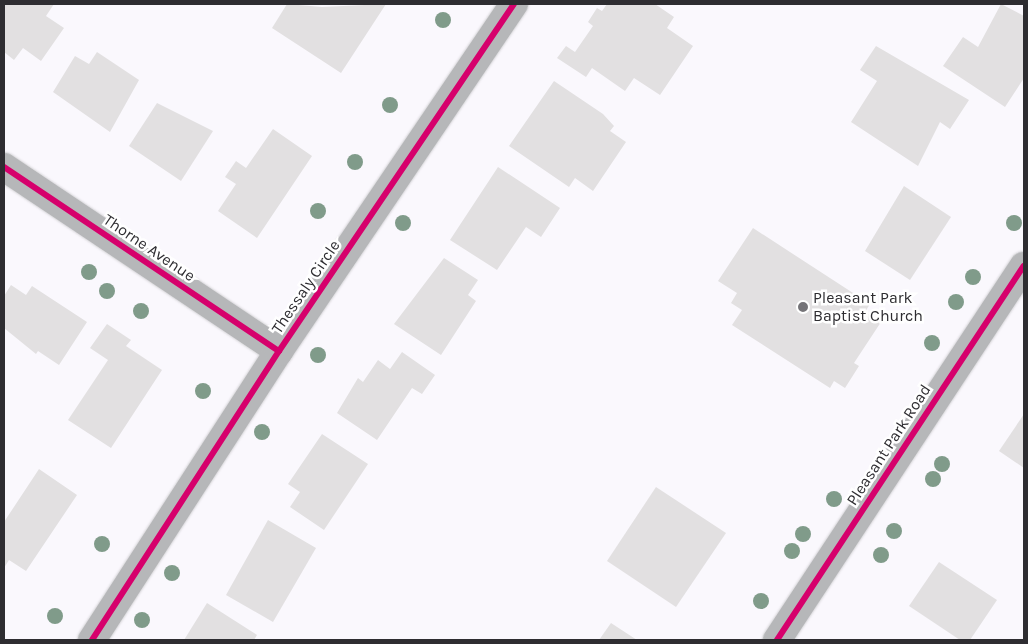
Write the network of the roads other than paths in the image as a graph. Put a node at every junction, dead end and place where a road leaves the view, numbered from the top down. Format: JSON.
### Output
{"nodes":[{"id":1,"x":514,"y":4,"type":"edge"},
{"id":2,"x":4,"y":167,"type":"edge"},
{"id":3,"x":1024,"y":266,"type":"edge"},
{"id":4,"x":279,"y":351,"type":"junction"},
{"id":5,"x":92,"y":640,"type":"edge"},
{"id":6,"x":777,"y":640,"type":"edge"}],
"edges":[{"from":1,"to":4,"type":"street","name":"Thessaly Circle"},
{"from":2,"to":4,"type":"street","name":"Thorne Avenue"},
{"from":3,"to":6,"type":"street","name":"Pleasant Park Road"},
{"from":4,"to":5,"type":"street","name":"Thessaly Circle"}]}
